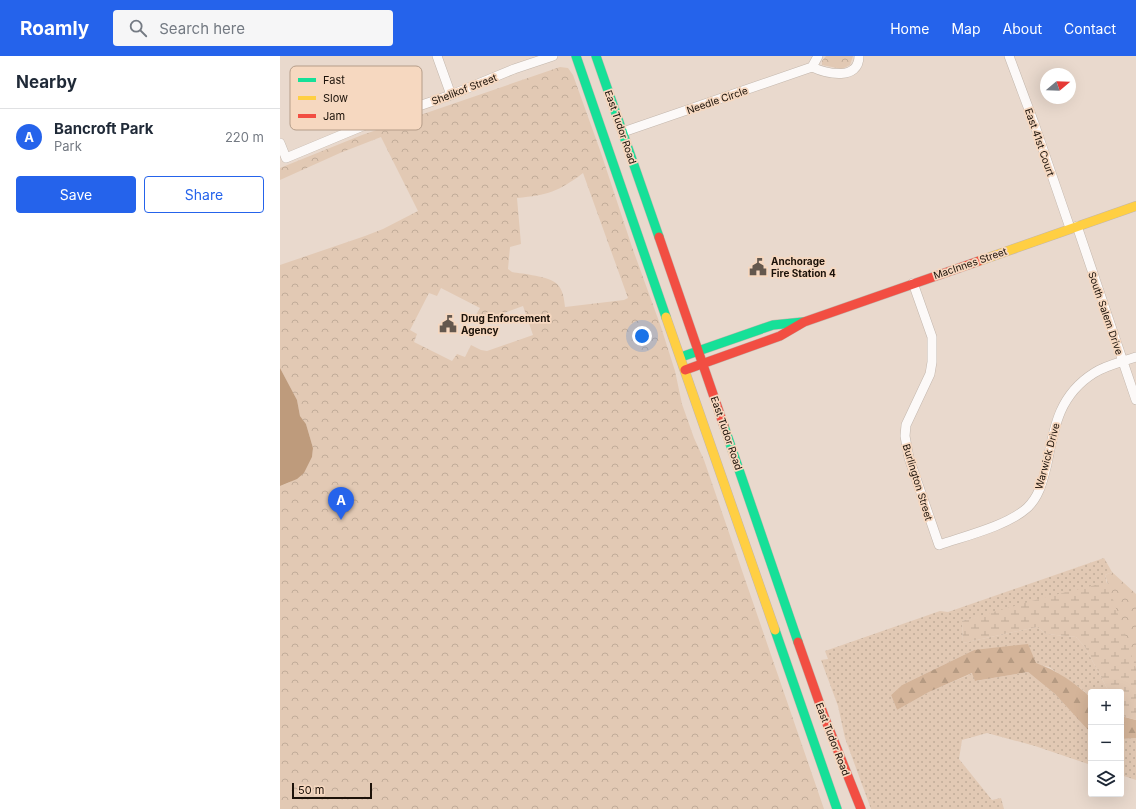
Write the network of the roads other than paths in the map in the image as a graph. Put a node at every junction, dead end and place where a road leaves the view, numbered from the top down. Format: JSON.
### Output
{"nodes":[{"id":1,"x":437,"y":56,"type":"edge"},
{"id":2,"x":553,"y":56,"type":"edge"},
{"id":3,"x":576,"y":56,"type":"edge"},
{"id":4,"x":596,"y":56,"type":"edge"},
{"id":5,"x":818,"y":56,"type":"edge"},
{"id":6,"x":859,"y":56,"type":"edge"},
{"id":7,"x":1009,"y":56,"type":"edge"},
{"id":8,"x":812,"y":67,"type":"junction"},
{"id":9,"x":451,"y":95,"type":"junction"},
{"id":10,"x":422,"y":105,"type":"edge"},
{"id":11,"x":353,"y":130,"type":"edge"},
{"id":12,"x":623,"y":132,"type":"junction"},
{"id":13,"x":280,"y":143,"type":"edge"},
{"id":14,"x":1136,"y":206,"type":"edge"},
{"id":15,"x":1073,"y":227,"type":"junction"},
{"id":16,"x":913,"y":283,"type":"junction"},
{"id":17,"x":804,"y":322,"type":"junction"},
{"id":18,"x":698,"y":351,"type":"junction"},
{"id":19,"x":681,"y":357,"type":"junction"},
{"id":20,"x":1136,"y":357,"type":"edge"},
{"id":21,"x":1122,"y":362,"type":"junction"},
{"id":22,"x":703,"y":364,"type":"junction"},
{"id":23,"x":686,"y":370,"type":"junction"},
{"id":24,"x":1136,"y":400,"type":"edge"},
{"id":25,"x":939,"y":545,"type":"joint"},
{"id":26,"x":837,"y":809,"type":"edge"},
{"id":27,"x":861,"y":809,"type":"edge"}],
"edges":[{"from":1,"to":9,"type":"street"},
{"from":2,"to":9,"type":"street","name":"Shelikof Street"},
{"from":3,"to":19,"type":"main road","name":"East Tudor Road"},
{"from":4,"to":12,"type":"main road","name":"East Tudor Road"},
{"from":5,"to":8,"type":"street"},
{"from":6,"to":8,"type":"street"},
{"from":7,"to":15,"type":"street","name":"East 41st Court"},
{"from":8,"to":12,"type":"street","name":"Needle Circle"},
{"from":9,"to":10,"type":"street","name":"Shelikof Street"},
{"from":11,"to":13,"type":"street","name":"Shelikof Street"},
{"from":12,"to":18,"type":"main road","name":"East Tudor Road"},
{"from":14,"to":15,"type":"main road","name":"MacInnes Street"},
{"from":15,"to":16,"type":"main road","name":"MacInnes Street"},
{"from":15,"to":21,"type":"street","name":"South Salem Drive"},
{"from":16,"to":17,"type":"main road","name":"MacInnes Street"},
{"from":16,"to":25,"type":"street","name":"Burlington Street"},
{"from":17,"to":18,"type":"main road","name":"MacInnes Street"},
{"from":17,"to":22,"type":"main road","name":"MacInnes Street"},
{"from":18,"to":19,"type":"main road","name":"MacInnes Street"},
{"from":18,"to":22,"type":"main road","name":"East Tudor Road"},
{"from":19,"to":23,"type":"main road","name":"East Tudor Road"},
{"from":20,"to":21,"type":"street","name":"Warwick Drive"},
{"from":21,"to":24,"type":"street","name":"South Salem Drive"},
{"from":21,"to":25,"type":"street","name":"Warwick Drive"},
{"from":22,"to":23,"type":"main road","name":"MacInnes Street"},
{"from":22,"to":27,"type":"main road","name":"East Tudor Road"},
{"from":23,"to":26,"type":"main road","name":"East Tudor Road"}]}
